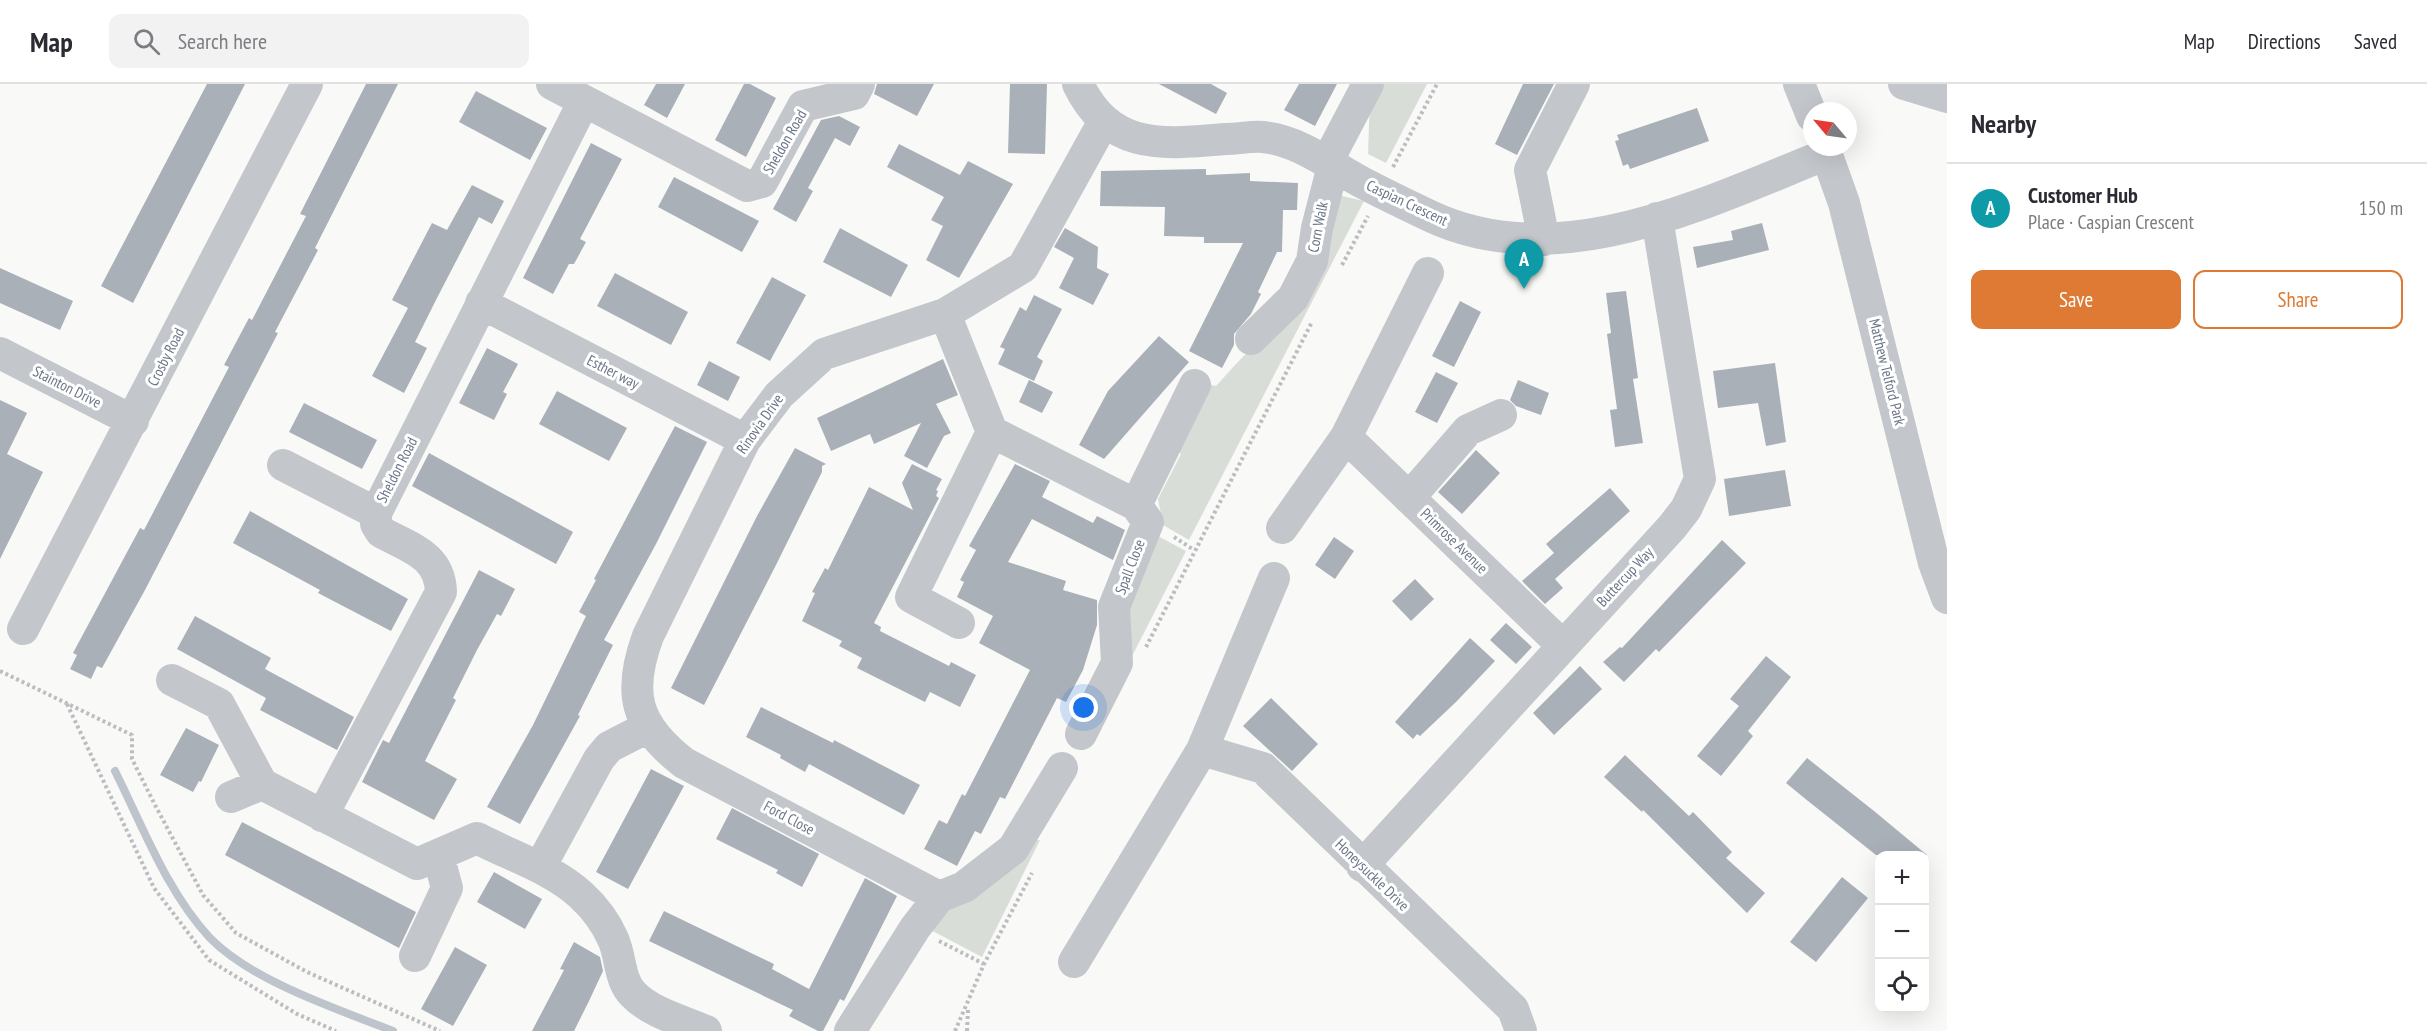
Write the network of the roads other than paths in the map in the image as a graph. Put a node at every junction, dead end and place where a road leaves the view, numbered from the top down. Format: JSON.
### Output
{"nodes":[{"id":1,"x":307,"y":84,"type":"edge"},
{"id":2,"x":552,"y":84,"type":"edge"},
{"id":3,"x":859,"y":84,"type":"edge"},
{"id":4,"x":1078,"y":84,"type":"edge"},
{"id":5,"x":1368,"y":84,"type":"edge"},
{"id":6,"x":1574,"y":84,"type":"edge"},
{"id":7,"x":1799,"y":84,"type":"edge"},
{"id":8,"x":1904,"y":84,"type":"edge"},
{"id":9,"x":1947,"y":97,"type":"edge"},
{"id":10,"x":584,"y":101,"type":"junction"},
{"id":11,"x":1806,"y":102,"type":"edge"},
{"id":12,"x":1104,"y":121,"type":"junction"},
{"id":13,"x":1814,"y":156,"type":"edge"},
{"id":14,"x":1828,"y":156,"type":"edge"},
{"id":15,"x":1330,"y":164,"type":"junction"},
{"id":16,"x":1657,"y":218,"type":"junction"},
{"id":17,"x":1544,"y":240,"type":"junction"},
{"id":18,"x":1428,"y":273,"type":"dead end"},
{"id":19,"x":481,"y":303,"type":"junction"},
{"id":20,"x":945,"y":314,"type":"junction"},
{"id":21,"x":1251,"y":339,"type":"dead end"},
{"id":22,"x":0,"y":353,"type":"edge"},
{"id":23,"x":1195,"y":385,"type":"dead end"},
{"id":24,"x":1501,"y":415,"type":"dead end"},
{"id":25,"x":133,"y":421,"type":"junction"},
{"id":26,"x":992,"y":432,"type":"junction"},
{"id":27,"x":1346,"y":437,"type":"junction"},
{"id":28,"x":745,"y":440,"type":"junction"},
{"id":29,"x":283,"y":465,"type":"dead end"},
{"id":30,"x":1408,"y":498,"type":"junction"},
{"id":31,"x":1136,"y":505,"type":"junction"},
{"id":32,"x":376,"y":513,"type":"junction"},
{"id":33,"x":1282,"y":528,"type":"dead end"},
{"id":34,"x":1274,"y":578,"type":"dead end"},
{"id":35,"x":1947,"y":598,"type":"edge"},
{"id":36,"x":959,"y":623,"type":"dead end"},
{"id":37,"x":23,"y":630,"type":"dead end"},
{"id":38,"x":1562,"y":645,"type":"junction"},
{"id":39,"x":172,"y":680,"type":"dead end"},
{"id":40,"x":648,"y":727,"type":"junction"},
{"id":41,"x":1081,"y":734,"type":"dead end"},
{"id":42,"x":1202,"y":750,"type":"junction"},
{"id":43,"x":1062,"y":768,"type":"dead end"},
{"id":44,"x":262,"y":784,"type":"junction"},
{"id":45,"x":231,"y":797,"type":"dead end"},
{"id":46,"x":322,"y":816,"type":"junction"},
{"id":47,"x":438,"y":855,"type":"junction"},
{"id":48,"x":1362,"y":866,"type":"junction"},
{"id":49,"x":540,"y":867,"type":"junction"},
{"id":50,"x":939,"y":897,"type":"junction"},
{"id":51,"x":415,"y":956,"type":"dead end"},
{"id":52,"x":1074,"y":962,"type":"dead end"},
{"id":53,"x":706,"y":1031,"type":"edge"},
{"id":54,"x":850,"y":1031,"type":"edge"},
{"id":55,"x":1521,"y":1031,"type":"edge"}],
"edges":[{"from":1,"to":25,"type":"street","name":"Crosby Road"},
{"from":2,"to":10,"type":"street","name":"Sheldon Road"},
{"from":3,"to":10,"type":"street","name":"Sheldon Road"},
{"from":4,"to":12,"type":"street","name":"Caspian Crescent"},
{"from":5,"to":15,"type":"street","name":"Corn Walk"},
{"from":6,"to":17,"type":"street"},
{"from":7,"to":11,"type":"street"},
{"from":8,"to":9,"type":"street"},
{"from":10,"to":19,"type":"street","name":"Sheldon Road"},
{"from":12,"to":15,"type":"street","name":"Caspian Crescent"},
{"from":12,"to":20,"type":"street","name":"Rinovia Drive"},
{"from":13,"to":16,"type":"street","name":"Caspian Crescent"},
{"from":14,"to":35,"type":"street","name":"Matthew Telford Park"},
{"from":15,"to":17,"type":"street","name":"Caspian Crescent"},
{"from":15,"to":21,"type":"street","name":"Corn Walk"},
{"from":16,"to":17,"type":"street","name":"Caspian Crescent"},
{"from":16,"to":38,"type":"street","name":"Buttercup Way"},
{"from":18,"to":27,"type":"street"},
{"from":19,"to":28,"type":"street","name":"Esther way"},
{"from":19,"to":32,"type":"street","name":"Sheldon Road"},
{"from":20,"to":26,"type":"street"},
{"from":20,"to":28,"type":"street","name":"Rinovia Drive"},
{"from":22,"to":25,"type":"street","name":"Stainton Drive"},
{"from":23,"to":31,"type":"street"},
{"from":24,"to":30,"type":"street"},
{"from":25,"to":37,"type":"street","name":"Crosby Road"},
{"from":26,"to":31,"type":"street"},
{"from":26,"to":36,"type":"street"},
{"from":27,"to":30,"type":"street","name":"Primrose Avenue"},
{"from":27,"to":33,"type":"street"},
{"from":28,"to":40,"type":"street","name":"Rinovia Drive"},
{"from":29,"to":32,"type":"street"},
{"from":30,"to":38,"type":"street","name":"Primrose Avenue"},
{"from":31,"to":41,"type":"street","name":"Spall Close"},
{"from":32,"to":46,"type":"street","name":"Sheldon Road"},
{"from":34,"to":42,"type":"street"},
{"from":38,"to":48,"type":"street","name":"Buttercup Way"},
{"from":39,"to":44,"type":"street"},
{"from":40,"to":49,"type":"street"},
{"from":40,"to":50,"type":"street","name":"Ford Close"},
{"from":42,"to":48,"type":"street","name":"Honeysuckle Drive"},
{"from":42,"to":52,"type":"street"},
{"from":43,"to":50,"type":"street"},
{"from":44,"to":45,"type":"street"},
{"from":44,"to":46,"type":"street"},
{"from":46,"to":47,"type":"street"},
{"from":47,"to":49,"type":"street"},
{"from":47,"to":51,"type":"street"},
{"from":48,"to":55,"type":"street","name":"Honeysuckle Drive"},
{"from":49,"to":53,"type":"street"},
{"from":50,"to":54,"type":"street"}]}
